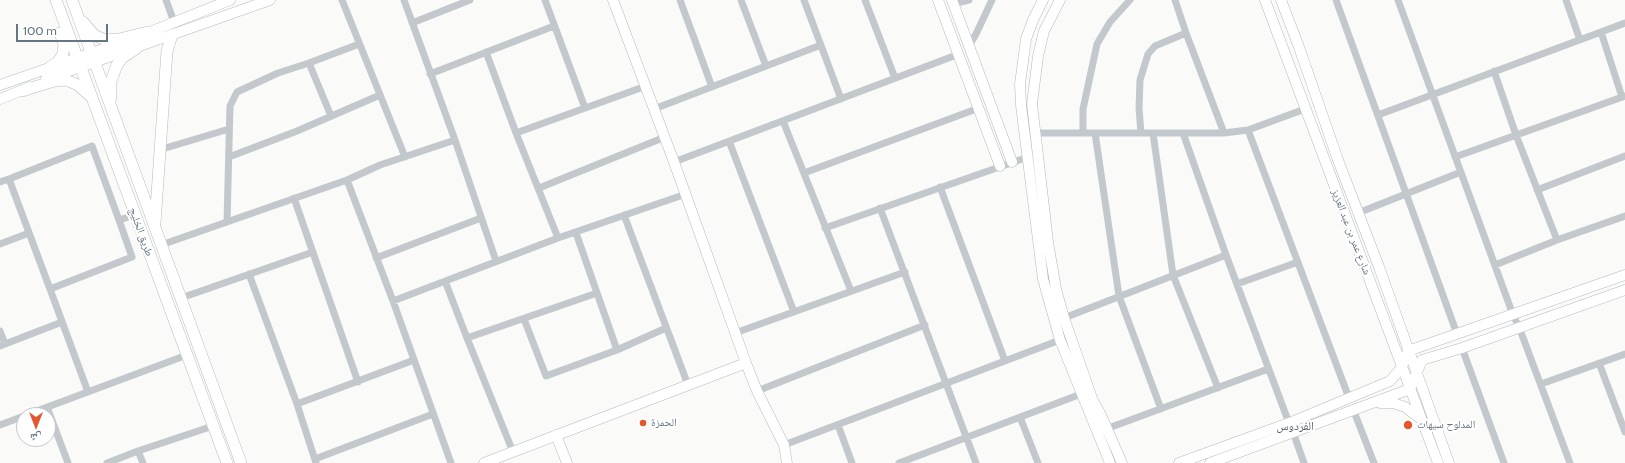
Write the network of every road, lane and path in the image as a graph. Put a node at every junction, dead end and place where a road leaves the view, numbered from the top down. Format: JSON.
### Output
{"nodes":[{"id":1,"x":72,"y":0,"type":"edge"},
{"id":2,"x":166,"y":0,"type":"edge"},
{"id":3,"x":230,"y":0,"type":"edge"},
{"id":4,"x":270,"y":0,"type":"edge"},
{"id":5,"x":342,"y":0,"type":"edge"},
{"id":6,"x":404,"y":0,"type":"edge"},
{"id":7,"x":470,"y":0,"type":"edge"},
{"id":8,"x":545,"y":0,"type":"edge"},
{"id":9,"x":613,"y":0,"type":"edge"},
{"id":10,"x":680,"y":0,"type":"edge"},
{"id":11,"x":741,"y":0,"type":"edge"},
{"id":12,"x":804,"y":0,"type":"edge"},
{"id":13,"x":865,"y":0,"type":"edge"},
{"id":14,"x":938,"y":0,"type":"edge"},
{"id":15,"x":970,"y":0,"type":"edge"},
{"id":16,"x":992,"y":0,"type":"edge"},
{"id":17,"x":1043,"y":0,"type":"edge"},
{"id":18,"x":1060,"y":0,"type":"edge"},
{"id":19,"x":1130,"y":0,"type":"edge"},
{"id":20,"x":1175,"y":0,"type":"edge"},
{"id":21,"x":1265,"y":0,"type":"edge"},
{"id":22,"x":1281,"y":0,"type":"edge"},
{"id":23,"x":1336,"y":0,"type":"edge"},
{"id":24,"x":1398,"y":0,"type":"edge"},
{"id":25,"x":1566,"y":0,"type":"edge"},
{"id":26,"x":56,"y":2,"type":"edge"},
{"id":27,"x":952,"y":2,"type":"edge"},
{"id":28,"x":78,"y":16,"type":"junction"},
{"id":29,"x":174,"y":22,"type":"junction"},
{"id":30,"x":412,"y":23,"type":"junction"},
{"id":31,"x":1625,"y":23,"type":"edge"},
{"id":32,"x":554,"y":26,"type":"junction"},
{"id":33,"x":148,"y":32,"type":"junction"},
{"id":34,"x":1601,"y":32,"type":"junction"},
{"id":35,"x":1186,"y":33,"type":"junction"},
{"id":36,"x":172,"y":35,"type":"junction"},
{"id":37,"x":1580,"y":40,"type":"junction"},
{"id":38,"x":359,"y":44,"type":"junction"},
{"id":39,"x":821,"y":45,"type":"junction"},
{"id":40,"x":969,"y":46,"type":"junction"},
{"id":41,"x":137,"y":48,"type":"junction"},
{"id":42,"x":486,"y":52,"type":"junction"},
{"id":43,"x":959,"y":54,"type":"junction"},
{"id":44,"x":94,"y":58,"type":"junction"},
{"id":45,"x":78,"y":62,"type":"junction"},
{"id":46,"x":310,"y":63,"type":"junction"},
{"id":47,"x":766,"y":66,"type":"junction"},
{"id":48,"x":50,"y":67,"type":"junction"},
{"id":49,"x":1494,"y":71,"type":"junction"},
{"id":50,"x":430,"y":74,"type":"junction"},
{"id":51,"x":895,"y":78,"type":"junction"},
{"id":52,"x":0,"y":85,"type":"edge"},
{"id":53,"x":646,"y":86,"type":"junction"},
{"id":54,"x":712,"y":87,"type":"junction"},
{"id":55,"x":22,"y":91,"type":"junction"},
{"id":56,"x":1432,"y":94,"type":"junction"},
{"id":57,"x":380,"y":96,"type":"junction"},
{"id":58,"x":1623,"y":97,"type":"edge"},
{"id":59,"x":91,"y":98,"type":"junction"},
{"id":60,"x":0,"y":99,"type":"edge"},
{"id":61,"x":841,"y":99,"type":"junction"},
{"id":62,"x":585,"y":108,"type":"junction"},
{"id":63,"x":979,"y":108,"type":"junction"},
{"id":64,"x":654,"y":109,"type":"junction"},
{"id":65,"x":1305,"y":109,"type":"junction"},
{"id":66,"x":112,"y":110,"type":"junction"},
{"id":67,"x":1378,"y":115,"type":"junction"},
{"id":68,"x":331,"y":116,"type":"junction"},
{"id":69,"x":783,"y":121,"type":"junction"},
{"id":70,"x":229,"y":129,"type":"junction"},
{"id":71,"x":1248,"y":130,"type":"junction"},
{"id":72,"x":1036,"y":133,"type":"junction"},
{"id":73,"x":1083,"y":133,"type":"junction"},
{"id":74,"x":1095,"y":133,"type":"junction"},
{"id":75,"x":1141,"y":133,"type":"junction"},
{"id":76,"x":1153,"y":133,"type":"junction"},
{"id":77,"x":1183,"y":133,"type":"junction"},
{"id":78,"x":1224,"y":133,"type":"junction"},
{"id":79,"x":516,"y":134,"type":"junction"},
{"id":80,"x":1516,"y":135,"type":"junction"},
{"id":81,"x":665,"y":137,"type":"junction"},
{"id":82,"x":455,"y":140,"type":"junction"},
{"id":83,"x":729,"y":141,"type":"junction"},
{"id":84,"x":160,"y":150,"type":"junction"},
{"id":85,"x":1625,"y":156,"type":"edge"},
{"id":86,"x":229,"y":157,"type":"junction"},
{"id":87,"x":405,"y":157,"type":"junction"},
{"id":88,"x":1028,"y":157,"type":"junction"},
{"id":89,"x":1455,"y":157,"type":"junction"},
{"id":90,"x":674,"y":162,"type":"junction"},
{"id":91,"x":1012,"y":162,"type":"junction"},
{"id":92,"x":1000,"y":166,"type":"junction"},
{"id":93,"x":1461,"y":172,"type":"junction"},
{"id":94,"x":804,"y":173,"type":"junction"},
{"id":95,"x":9,"y":179,"type":"junction"},
{"id":96,"x":347,"y":180,"type":"junction"},
{"id":97,"x":0,"y":182,"type":"edge"},
{"id":98,"x":940,"y":187,"type":"junction"},
{"id":99,"x":538,"y":188,"type":"junction"},
{"id":100,"x":1537,"y":190,"type":"junction"},
{"id":101,"x":686,"y":194,"type":"junction"},
{"id":102,"x":1406,"y":194,"type":"junction"},
{"id":103,"x":294,"y":198,"type":"junction"},
{"id":104,"x":880,"y":208,"type":"junction"},
{"id":105,"x":1358,"y":213,"type":"junction"},
{"id":106,"x":135,"y":215,"type":"junction"},
{"id":107,"x":624,"y":215,"type":"junction"},
{"id":108,"x":1625,"y":216,"type":"edge"},
{"id":109,"x":481,"y":218,"type":"junction"},
{"id":110,"x":120,"y":220,"type":"junction"},
{"id":111,"x":227,"y":222,"type":"junction"},
{"id":112,"x":154,"y":228,"type":"junction"},
{"id":113,"x":825,"y":228,"type":"junction"},
{"id":114,"x":29,"y":233,"type":"junction"},
{"id":115,"x":576,"y":233,"type":"junction"},
{"id":116,"x":558,"y":238,"type":"junction"},
{"id":117,"x":1557,"y":240,"type":"junction"},
{"id":118,"x":0,"y":244,"type":"edge"},
{"id":119,"x":161,"y":245,"type":"junction"},
{"id":120,"x":313,"y":252,"type":"junction"},
{"id":121,"x":1226,"y":255,"type":"junction"},
{"id":122,"x":376,"y":258,"type":"junction"},
{"id":123,"x":496,"y":261,"type":"junction"},
{"id":124,"x":1298,"y":262,"type":"junction"},
{"id":125,"x":1495,"y":265,"type":"junction"},
{"id":126,"x":905,"y":272,"type":"junction"},
{"id":127,"x":249,"y":274,"type":"junction"},
{"id":128,"x":1173,"y":275,"type":"junction"},
{"id":129,"x":1625,"y":275,"type":"edge"},
{"id":130,"x":445,"y":281,"type":"junction"},
{"id":131,"x":1237,"y":284,"type":"junction"},
{"id":132,"x":50,"y":289,"type":"junction"},
{"id":133,"x":1625,"y":290,"type":"edge"},
{"id":134,"x":850,"y":291,"type":"junction"},
{"id":135,"x":597,"y":292,"type":"junction"},
{"id":136,"x":1119,"y":296,"type":"junction"},
{"id":137,"x":180,"y":298,"type":"junction"},
{"id":138,"x":393,"y":301,"type":"junction"},
{"id":139,"x":794,"y":312,"type":"junction"},
{"id":140,"x":1513,"y":315,"type":"junction"},
{"id":141,"x":1064,"y":318,"type":"junction"},
{"id":142,"x":524,"y":319,"type":"junction"},
{"id":143,"x":62,"y":322,"type":"junction"},
{"id":144,"x":925,"y":325,"type":"junction"},
{"id":145,"x":1520,"y":327,"type":"junction"},
{"id":146,"x":666,"y":328,"type":"junction"},
{"id":147,"x":0,"y":331,"type":"edge"},
{"id":148,"x":735,"y":333,"type":"junction"},
{"id":149,"x":1457,"y":334,"type":"junction"},
{"id":150,"x":467,"y":338,"type":"junction"},
{"id":151,"x":1060,"y":340,"type":"junction"},
{"id":152,"x":2,"y":345,"type":"edge"},
{"id":153,"x":1462,"y":348,"type":"junction"},
{"id":154,"x":617,"y":350,"type":"junction"},
{"id":155,"x":1408,"y":351,"type":"junction"},
{"id":156,"x":1625,"y":354,"type":"edge"},
{"id":157,"x":187,"y":355,"type":"junction"},
{"id":158,"x":414,"y":360,"type":"junction"},
{"id":159,"x":1005,"y":361,"type":"junction"},
{"id":160,"x":746,"y":363,"type":"junction"},
{"id":161,"x":1599,"y":363,"type":"junction"},
{"id":162,"x":1402,"y":367,"type":"junction"},
{"id":163,"x":1268,"y":369,"type":"junction"},
{"id":164,"x":1416,"y":373,"type":"junction"},
{"id":165,"x":358,"y":382,"type":"junction"},
{"id":166,"x":947,"y":383,"type":"junction"},
{"id":167,"x":1540,"y":384,"type":"junction"},
{"id":168,"x":688,"y":385,"type":"junction"},
{"id":169,"x":1218,"y":388,"type":"junction"},
{"id":170,"x":1410,"y":388,"type":"junction"},
{"id":171,"x":757,"y":391,"type":"junction"},
{"id":172,"x":88,"y":392,"type":"junction"},
{"id":173,"x":1081,"y":394,"type":"junction"},
{"id":174,"x":1349,"y":398,"type":"junction"},
{"id":175,"x":1370,"y":403,"type":"junction"},
{"id":176,"x":297,"y":404,"type":"junction"},
{"id":177,"x":47,"y":407,"type":"edge"},
{"id":178,"x":1161,"y":409,"type":"junction"},
{"id":179,"x":1353,"y":409,"type":"junction"},
{"id":180,"x":433,"y":414,"type":"junction"},
{"id":181,"x":1020,"y":417,"type":"junction"},
{"id":182,"x":1622,"y":417,"type":"edge"},
{"id":183,"x":16,"y":419,"type":"edge"},
{"id":184,"x":1423,"y":421,"type":"junction"},
{"id":185,"x":0,"y":425,"type":"edge"},
{"id":186,"x":838,"y":425,"type":"junction"},
{"id":187,"x":213,"y":426,"type":"junction"},
{"id":188,"x":1291,"y":428,"type":"junction"},
{"id":189,"x":1106,"y":429,"type":"junction"},
{"id":190,"x":56,"y":431,"type":"edge"},
{"id":191,"x":1625,"y":432,"type":"edge"},
{"id":192,"x":556,"y":435,"type":"junction"},
{"id":193,"x":968,"y":438,"type":"junction"},
{"id":194,"x":784,"y":445,"type":"junction"},
{"id":195,"x":138,"y":451,"type":"junction"},
{"id":196,"x":514,"y":452,"type":"junction"},
{"id":197,"x":316,"y":461,"type":"edge"},
{"id":198,"x":68,"y":463,"type":"edge"},
{"id":199,"x":107,"y":463,"type":"edge"},
{"id":200,"x":143,"y":463,"type":"edge"},
{"id":201,"x":227,"y":463,"type":"edge"},
{"id":202,"x":242,"y":463,"type":"edge"},
{"id":203,"x":451,"y":463,"type":"edge"},
{"id":204,"x":484,"y":463,"type":"edge"},
{"id":205,"x":567,"y":463,"type":"edge"},
{"id":206,"x":787,"y":463,"type":"edge"},
{"id":207,"x":852,"y":463,"type":"edge"},
{"id":208,"x":899,"y":463,"type":"edge"},
{"id":209,"x":976,"y":463,"type":"edge"},
{"id":210,"x":1038,"y":463,"type":"edge"},
{"id":211,"x":1110,"y":463,"type":"edge"},
{"id":212,"x":1122,"y":463,"type":"edge"},
{"id":213,"x":1179,"y":463,"type":"edge"},
{"id":214,"x":1210,"y":463,"type":"edge"},
{"id":215,"x":1304,"y":463,"type":"edge"},
{"id":216,"x":1374,"y":463,"type":"edge"},
{"id":217,"x":1438,"y":463,"type":"edge"},
{"id":218,"x":1450,"y":463,"type":"edge"},
{"id":219,"x":1504,"y":463,"type":"edge"},
{"id":220,"x":1570,"y":463,"type":"edge"}],
"edges":[{"from":1,"to":28,"type":"main road","name":"طريق الخليج"},
{"from":2,"to":29,"type":"street"},
{"from":3,"to":29,"type":"street"},
{"from":4,"to":36,"type":"street"},
{"from":5,"to":38,"type":"street"},
{"from":6,"to":30,"type":"street"},
{"from":7,"to":30,"type":"street"},
{"from":8,"to":32,"type":"street"},
{"from":9,"to":53,"type":"street"},
{"from":10,"to":54,"type":"street"},
{"from":11,"to":47,"type":"street"},
{"from":12,"to":39,"type":"street"},
{"from":13,"to":51,"type":"street"},
{"from":14,"to":43,"type":"street"},
{"from":15,"to":27,"type":"street"},
{"from":16,"to":40,"type":"street"},
{"from":17,"to":88,"type":"street"},
{"from":18,"to":72,"type":"street"},
{"from":19,"to":73,"type":"street"},
{"from":20,"to":35,"type":"street"},
{"from":21,"to":65,"type":"street","name":"شارع عمر بن عبد العزيز"},
{"from":22,"to":105,"type":"street","name":"شارع عمر بن عبد العزيز"},
{"from":23,"to":67,"type":"street"},
{"from":24,"to":56,"type":"street"},
{"from":25,"to":37,"type":"street"},
{"from":26,"to":45,"type":"main road","name":"طريق الخليج"},
{"from":26,"to":48,"type":"main road"},
{"from":27,"to":40,"type":"street"},
{"from":28,"to":33,"type":"main road"},
{"from":28,"to":44,"type":"main road","name":"طريق الخليج"},
{"from":29,"to":33,"type":"street"},
{"from":30,"to":50,"type":"street"},
{"from":31,"to":34,"type":"street"},
{"from":32,"to":42,"type":"street"},
{"from":32,"to":62,"type":"street"},
{"from":33,"to":44,"type":"street"},
{"from":34,"to":37,"type":"street"},
{"from":34,"to":58,"type":"street"},
{"from":35,"to":75,"type":"street"},
{"from":35,"to":78,"type":"street"},
{"from":36,"to":41,"type":"street"},
{"from":36,"to":84,"type":"main road"},
{"from":37,"to":49,"type":"street"},
{"from":38,"to":46,"type":"street"},
{"from":38,"to":57,"type":"street"},
{"from":39,"to":47,"type":"street"},
{"from":39,"to":61,"type":"street"},
{"from":40,"to":91,"type":"street"},
{"from":41,"to":44,"type":"street"},
{"from":41,"to":66,"type":"main road"},
{"from":42,"to":50,"type":"street"},
{"from":42,"to":79,"type":"street"},
{"from":43,"to":51,"type":"street"},
{"from":43,"to":63,"type":"street"},
{"from":44,"to":45,"type":"street"},
{"from":44,"to":66,"type":"main road","name":"طريق الخليج"},
{"from":45,"to":48,"type":"street"},
{"from":45,"to":55,"type":"street"},
{"from":45,"to":59,"type":"main road","name":"طريق الخليج"},
{"from":46,"to":68,"type":"street"},
{"from":46,"to":70,"type":"street"},
{"from":47,"to":54,"type":"street"},
{"from":48,"to":52,"type":"street"},
{"from":49,"to":56,"type":"street"},
{"from":49,"to":80,"type":"street"},
{"from":50,"to":82,"type":"street"},
{"from":51,"to":61,"type":"street"},
{"from":53,"to":62,"type":"street"},
{"from":53,"to":64,"type":"street"},
{"from":54,"to":64,"type":"street"},
{"from":55,"to":59,"type":"main road"},
{"from":55,"to":60,"type":"street"},
{"from":56,"to":67,"type":"street"},
{"from":56,"to":89,"type":"street"},
{"from":57,"to":68,"type":"street"},
{"from":57,"to":87,"type":"street"},
{"from":58,"to":80,"type":"street"},
{"from":59,"to":106,"type":"main road","name":"طريق الخليج"},
{"from":61,"to":69,"type":"street"},
{"from":62,"to":79,"type":"street"},
{"from":63,"to":92,"type":"street"},
{"from":63,"to":94,"type":"street"},
{"from":64,"to":81,"type":"street"},
{"from":65,"to":71,"type":"street"},
{"from":65,"to":162,"type":"street","name":"شارع عمر بن عبد العزيز"},
{"from":66,"to":112,"type":"main road","name":"طريق الخليج"},
{"from":67,"to":102,"type":"street"},
{"from":68,"to":86,"type":"street"},
{"from":69,"to":83,"type":"street"},
{"from":69,"to":94,"type":"street"},
{"from":70,"to":84,"type":"street"},
{"from":70,"to":86,"type":"street"},
{"from":71,"to":78,"type":"street"},
{"from":71,"to":124,"type":"street"},
{"from":72,"to":73,"type":"street"},
{"from":72,"to":141,"type":"street"},
{"from":73,"to":74,"type":"street"},
{"from":74,"to":75,"type":"street"},
{"from":74,"to":136,"type":"street"},
{"from":75,"to":76,"type":"street"},
{"from":76,"to":77,"type":"street"},
{"from":76,"to":128,"type":"street"},
{"from":77,"to":78,"type":"street"},
{"from":77,"to":121,"type":"street"},
{"from":79,"to":99,"type":"street"},
{"from":80,"to":89,"type":"street"},
{"from":80,"to":100,"type":"street"},
{"from":81,"to":90,"type":"street"},
{"from":81,"to":99,"type":"street"},
{"from":82,"to":87,"type":"street"},
{"from":82,"to":109,"type":"street"},
{"from":83,"to":90,"type":"street"},
{"from":83,"to":139,"type":"street"},
{"from":84,"to":112,"type":"main road"},
{"from":85,"to":100,"type":"street"},
{"from":86,"to":111,"type":"street"},
{"from":87,"to":96,"type":"street"},
{"from":88,"to":91,"type":"street"},
{"from":88,"to":151,"type":"street"},
{"from":89,"to":93,"type":"street"},
{"from":90,"to":101,"type":"street"},
{"from":91,"to":92,"type":"street"},
{"from":92,"to":98,"type":"street"},
{"from":93,"to":102,"type":"street"},
{"from":93,"to":125,"type":"street"},
{"from":94,"to":113,"type":"street"},
{"from":95,"to":97,"type":"street"},
{"from":95,"to":110,"type":"street"},
{"from":95,"to":114,"type":"street"},
{"from":96,"to":103,"type":"street"},
{"from":96,"to":122,"type":"street"},
{"from":98,"to":104,"type":"street"},
{"from":98,"to":159,"type":"street"},
{"from":99,"to":116,"type":"street"},
{"from":100,"to":117,"type":"street"},
{"from":101,"to":107,"type":"street"},
{"from":101,"to":148,"type":"street"},
{"from":102,"to":105,"type":"street"},
{"from":102,"to":149,"type":"street"},
{"from":103,"to":111,"type":"street"},
{"from":103,"to":120,"type":"street"},
{"from":104,"to":113,"type":"street"},
{"from":104,"to":126,"type":"street"},
{"from":105,"to":155,"type":"street","name":"شارع عمر بن عبد العزيز"},
{"from":106,"to":110,"type":"street"},
{"from":106,"to":157,"type":"main road","name":"طريق الخليج"},
{"from":107,"to":115,"type":"street"},
{"from":107,"to":146,"type":"street"},
{"from":108,"to":117,"type":"street"},
{"from":109,"to":122,"type":"street"},
{"from":109,"to":123,"type":"street"},
{"from":110,"to":132,"type":"street"},
{"from":111,"to":119,"type":"street"},
{"from":112,"to":119,"type":"main road","name":"طريق الخليج"},
{"from":113,"to":134,"type":"street"},
{"from":114,"to":118,"type":"street"},
{"from":114,"to":132,"type":"street"},
{"from":115,"to":116,"type":"street"},
{"from":115,"to":135,"type":"street"},
{"from":116,"to":123,"type":"street"},
{"from":117,"to":125,"type":"street"},
{"from":119,"to":137,"type":"main road","name":"طريق الخليج"},
{"from":120,"to":127,"type":"street"},
{"from":120,"to":165,"type":"street"},
{"from":121,"to":128,"type":"street"},
{"from":121,"to":131,"type":"street"},
{"from":122,"to":138,"type":"street"},
{"from":123,"to":130,"type":"street"},
{"from":124,"to":131,"type":"street"},
{"from":124,"to":174,"type":"street"},
{"from":125,"to":140,"type":"street"},
{"from":126,"to":134,"type":"street"},
{"from":126,"to":144,"type":"street"},
{"from":127,"to":137,"type":"street"},
{"from":127,"to":176,"type":"street"},
{"from":128,"to":136,"type":"street"},
{"from":128,"to":169,"type":"street"},
{"from":129,"to":140,"type":"street"},
{"from":130,"to":138,"type":"street"},
{"from":130,"to":150,"type":"street"},
{"from":131,"to":163,"type":"street"},
{"from":132,"to":143,"type":"street"},
{"from":133,"to":145,"type":"street"},
{"from":134,"to":139,"type":"street"},
{"from":135,"to":142,"type":"street"},
{"from":135,"to":154,"type":"street"},
{"from":136,"to":141,"type":"street"},
{"from":136,"to":178,"type":"street"},
{"from":137,"to":202,"type":"main road","name":"طريق الخليج"},
{"from":138,"to":158,"type":"street"},
{"from":139,"to":148,"type":"street"},
{"from":140,"to":145,"type":"street"},
{"from":140,"to":149,"type":"street"},
{"from":141,"to":189,"type":"street"},
{"from":142,"to":150,"type":"street"},
{"from":142,"to":154,"type":"street"},
{"from":143,"to":152,"type":"street"},
{"from":143,"to":172,"type":"street"},
{"from":144,"to":166,"type":"street"},
{"from":144,"to":171,"type":"street"},
{"from":145,"to":153,"type":"street"},
{"from":145,"to":167,"type":"street"},
{"from":146,"to":154,"type":"street"},
{"from":146,"to":168,"type":"street"},
{"from":147,"to":152,"type":"street"},
{"from":148,"to":160,"type":"street"},
{"from":149,"to":155,"type":"street"},
{"from":150,"to":196,"type":"street"},
{"from":151,"to":159,"type":"street"},
{"from":151,"to":173,"type":"street"},
{"from":153,"to":164,"type":"street"},
{"from":153,"to":219,"type":"street"},
{"from":155,"to":162,"type":"street"},
{"from":155,"to":164,"type":"street","name":"شارع عمر بن عبد العزيز"},
{"from":156,"to":161,"type":"street"},
{"from":157,"to":172,"type":"street"},
{"from":157,"to":187,"type":"main road","name":"طريق الخليج"},
{"from":158,"to":165,"type":"street"},
{"from":158,"to":180,"type":"street"},
{"from":159,"to":166,"type":"street"},
{"from":160,"to":168,"type":"street"},
{"from":160,"to":171,"type":"street"},
{"from":161,"to":167,"type":"street"},
{"from":161,"to":182,"type":"street"},
{"from":162,"to":170,"type":"street","name":"شارع عمر بن عبد العزيز"},
{"from":162,"to":174,"type":"street"},
{"from":163,"to":169,"type":"street"},
{"from":163,"to":188,"type":"street"},
{"from":164,"to":170,"type":"street"},
{"from":164,"to":218,"type":"street","name":"شارع عمر بن عبد العزيز"},
{"from":165,"to":176,"type":"street"},
{"from":166,"to":186,"type":"street"},
{"from":166,"to":193,"type":"street"},
{"from":167,"to":220,"type":"street"},
{"from":168,"to":192,"type":"street"},
{"from":169,"to":178,"type":"street"},
{"from":170,"to":175,"type":"street"},
{"from":170,"to":184,"type":"street","name":"شارع عمر بن عبد العزيز"},
{"from":171,"to":194,"type":"street"},
{"from":172,"to":177,"type":"street"},
{"from":173,"to":181,"type":"street"},
{"from":173,"to":211,"type":"street"},
{"from":174,"to":188,"type":"street"},
{"from":175,"to":179,"type":"street"},
{"from":175,"to":184,"type":"street"},
{"from":176,"to":197,"type":"street"},
{"from":178,"to":189,"type":"street"},
{"from":179,"to":188,"type":"street"},
{"from":179,"to":216,"type":"street"},
{"from":180,"to":197,"type":"street"},
{"from":180,"to":203,"type":"street"},
{"from":181,"to":193,"type":"street"},
{"from":181,"to":210,"type":"street"},
{"from":182,"to":191,"type":"street"},
{"from":183,"to":185,"type":"street"},
{"from":184,"to":217,"type":"street","name":"شارع عمر بن عبد العزيز"},
{"from":186,"to":194,"type":"street"},
{"from":186,"to":207,"type":"street"},
{"from":187,"to":195,"type":"street"},
{"from":187,"to":201,"type":"main road","name":"طريق الخليج"},
{"from":188,"to":213,"type":"street"},
{"from":188,"to":214,"type":"street"},
{"from":188,"to":215,"type":"street"},
{"from":189,"to":212,"type":"street"},
{"from":190,"to":198,"type":"street"},
{"from":192,"to":196,"type":"street"},
{"from":192,"to":205,"type":"street"},
{"from":193,"to":208,"type":"street"},
{"from":193,"to":209,"type":"street"},
{"from":194,"to":206,"type":"street"},
{"from":195,"to":199,"type":"street"},
{"from":195,"to":200,"type":"street"},
{"from":196,"to":204,"type":"street"}]}
